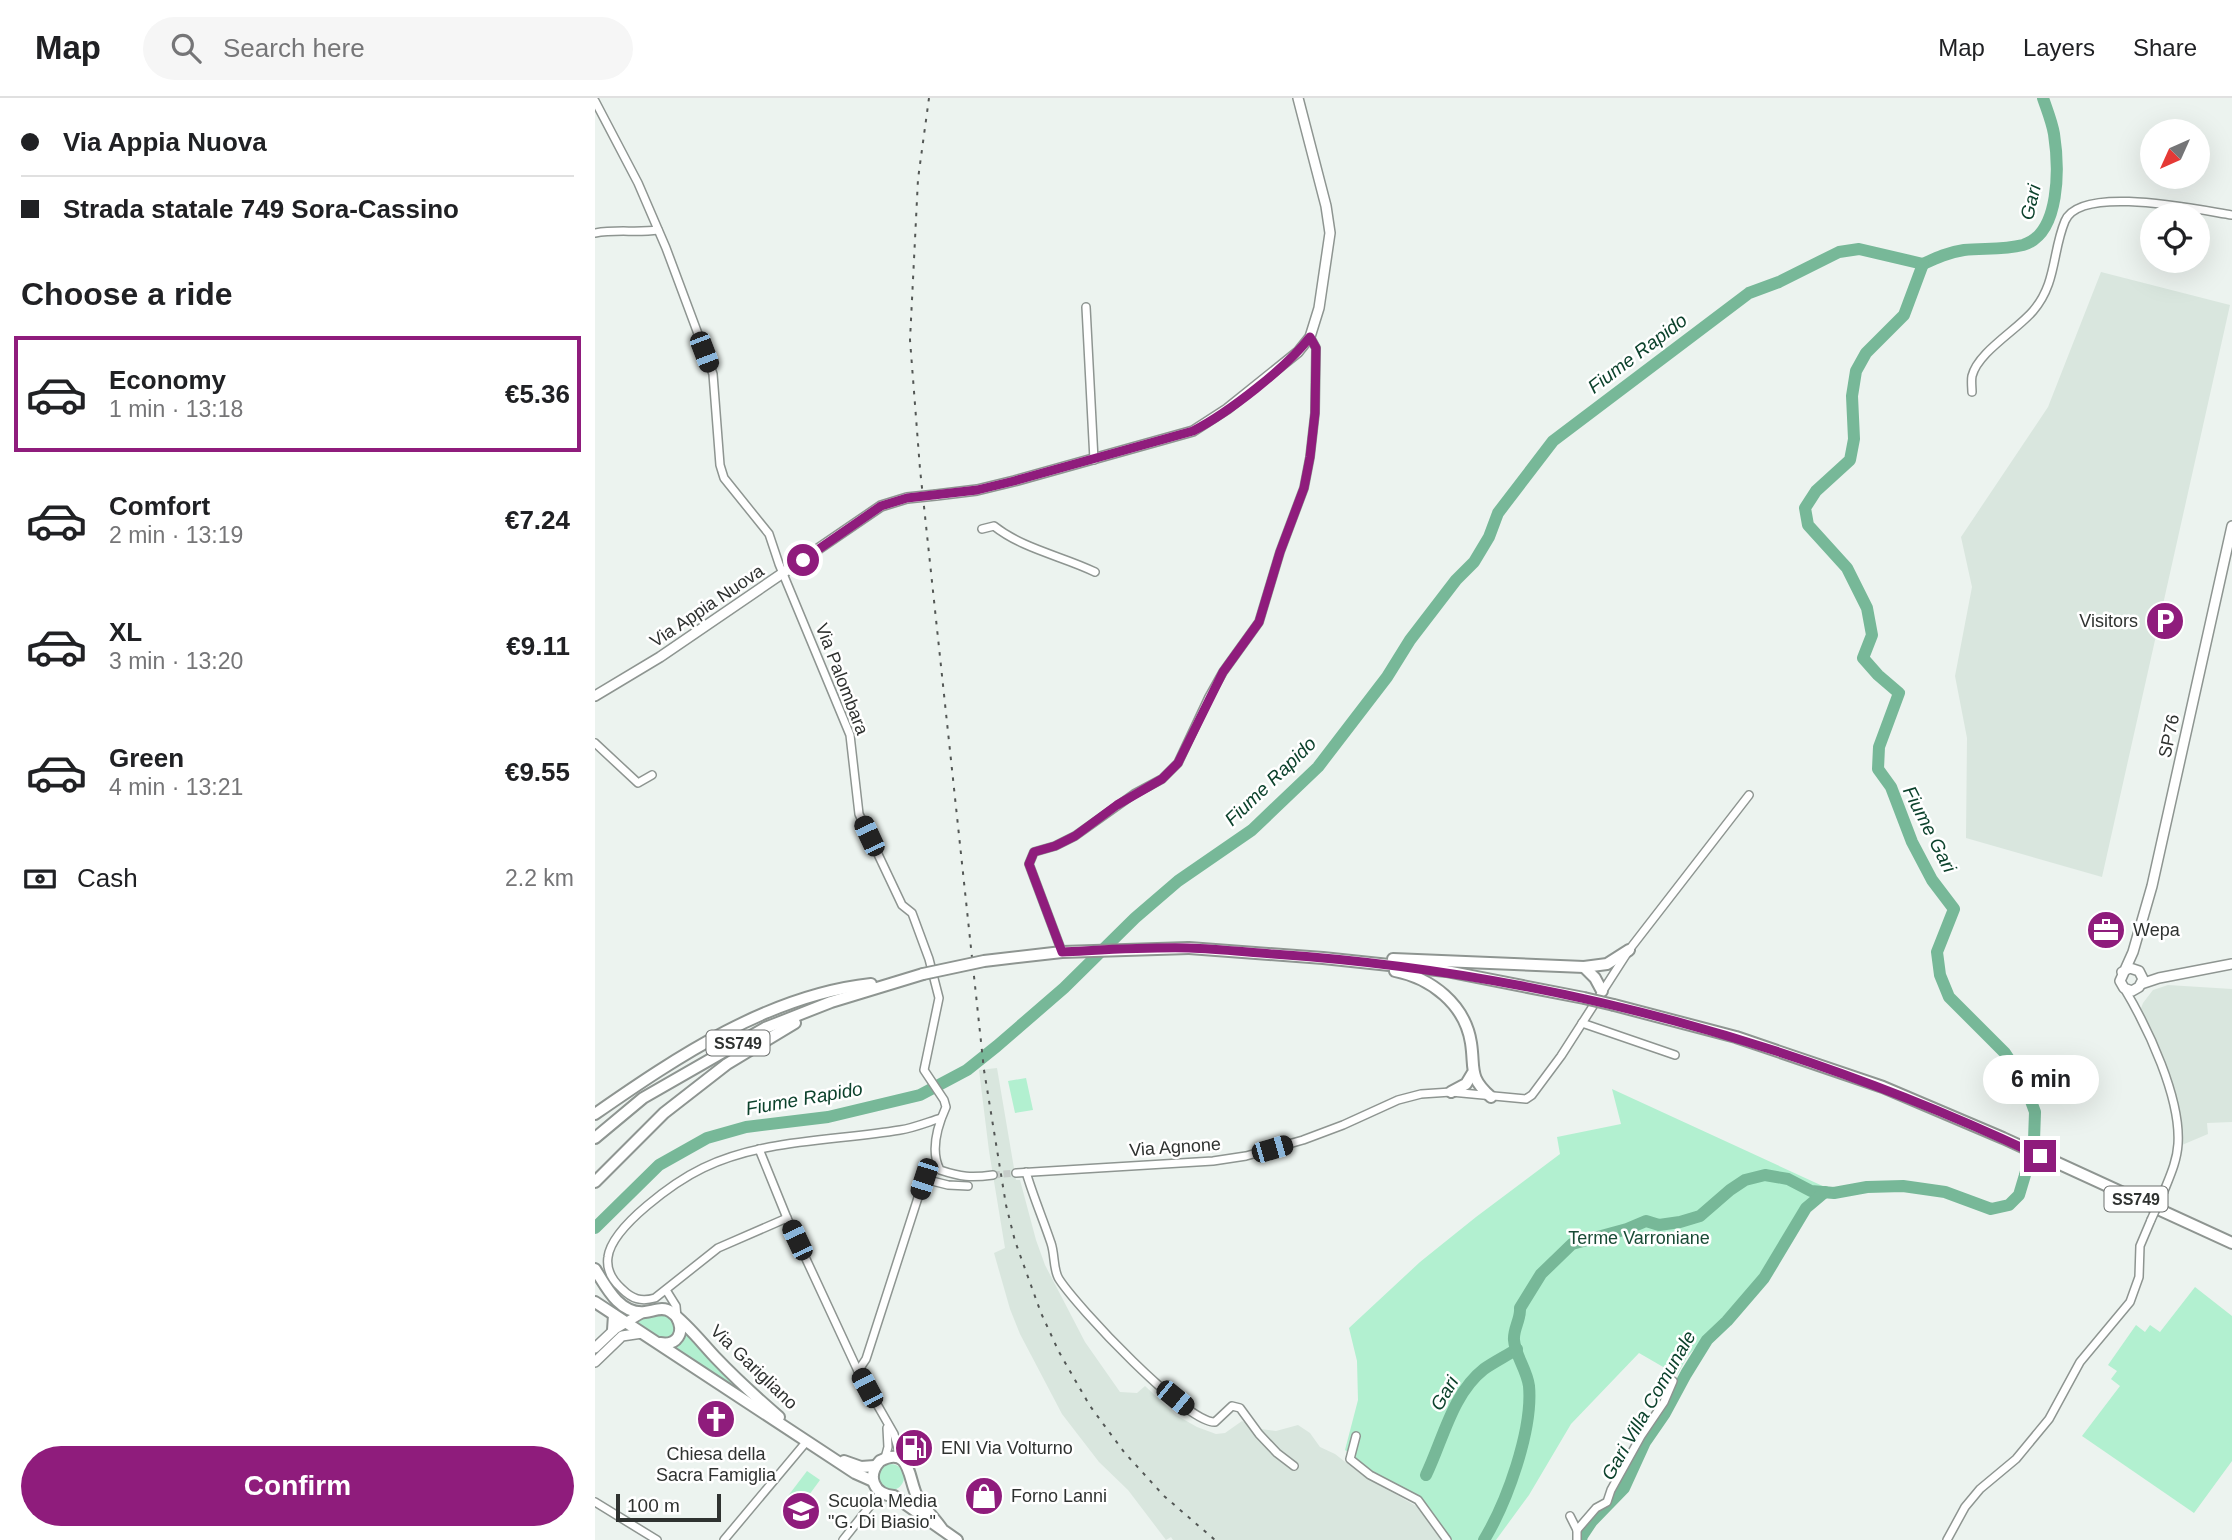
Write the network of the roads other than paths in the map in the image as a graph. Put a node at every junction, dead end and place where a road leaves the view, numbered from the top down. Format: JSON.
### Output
{"nodes":[{"id":1,"x":1298,"y":98,"type":"edge"},
{"id":2,"x":595,"y":101,"type":"edge"},
{"id":3,"x":2232,"y":215,"type":"edge"},
{"id":4,"x":658,"y":230,"type":"junction"},
{"id":5,"x":595,"y":233,"type":"edge"},
{"id":6,"x":1086,"y":307,"type":"dead end"},
{"id":7,"x":1310,"y":337,"type":"junction"},
{"id":8,"x":1972,"y":392,"type":"dead end"},
{"id":9,"x":1094,"y":460,"type":"junction"},
{"id":10,"x":2232,"y":526,"type":"edge"},
{"id":11,"x":982,"y":529,"type":"dead end"},
{"id":12,"x":1095,"y":572,"type":"dead end"},
{"id":13,"x":783,"y":574,"type":"junction"},
{"id":14,"x":595,"y":696,"type":"edge"},
{"id":15,"x":595,"y":744,"type":"edge"},
{"id":16,"x":652,"y":775,"type":"dead end"},
{"id":17,"x":1749,"y":795,"type":"dead end"},
{"id":18,"x":1629,"y":950,"type":"junction"},
{"id":19,"x":1062,"y":952,"type":"junction"},
{"id":20,"x":2133,"y":952,"type":"junction"},
{"id":21,"x":1323,"y":958,"type":"junction"},
{"id":22,"x":2232,"y":964,"type":"edge"},
{"id":23,"x":1584,"y":967,"type":"junction"},
{"id":24,"x":2122,"y":972,"type":"junction"},
{"id":25,"x":2139,"y":972,"type":"junction"},
{"id":26,"x":2159,"y":978,"type":"junction"},
{"id":27,"x":898,"y":981,"type":"junction"},
{"id":28,"x":2139,"y":986,"type":"junction"},
{"id":29,"x":2124,"y":988,"type":"junction"},
{"id":30,"x":1602,"y":991,"type":"junction"},
{"id":31,"x":2134,"y":1006,"type":"junction"},
{"id":32,"x":1582,"y":1023,"type":"junction"},
{"id":33,"x":1675,"y":1055,"type":"dead end"},
{"id":34,"x":1472,"y":1074,"type":"junction"},
{"id":35,"x":1451,"y":1092,"type":"junction"},
{"id":36,"x":1491,"y":1097,"type":"junction"},
{"id":37,"x":595,"y":1114,"type":"edge"},
{"id":38,"x":941,"y":1118,"type":"junction"},
{"id":39,"x":595,"y":1138,"type":"edge"},
{"id":40,"x":759,"y":1149,"type":"junction"},
{"id":41,"x":1026,"y":1172,"type":"junction"},
{"id":42,"x":1016,"y":1173,"type":"tunnel mouth"},
{"id":43,"x":993,"y":1175,"type":"tunnel mouth"},
{"id":44,"x":595,"y":1182,"type":"edge"},
{"id":45,"x":968,"y":1186,"type":"dead end"},
{"id":46,"x":787,"y":1218,"type":"junction"},
{"id":47,"x":2232,"y":1242,"type":"edge"},
{"id":48,"x":595,"y":1269,"type":"edge"},
{"id":49,"x":666,"y":1290,"type":"junction"},
{"id":50,"x":595,"y":1302,"type":"edge"},
{"id":51,"x":676,"y":1306,"type":"junction"},
{"id":52,"x":642,"y":1313,"type":"junction"},
{"id":53,"x":614,"y":1315,"type":"junction"},
{"id":54,"x":677,"y":1318,"type":"junction"},
{"id":55,"x":625,"y":1321,"type":"junction"},
{"id":56,"x":691,"y":1329,"type":"junction"},
{"id":57,"x":613,"y":1330,"type":"junction"},
{"id":58,"x":642,"y":1333,"type":"junction"},
{"id":59,"x":659,"y":1343,"type":"junction"},
{"id":60,"x":595,"y":1348,"type":"edge"},
{"id":61,"x":595,"y":1362,"type":"edge"},
{"id":62,"x":858,"y":1371,"type":"junction"},
{"id":63,"x":1673,"y":1381,"type":"dead end"},
{"id":64,"x":886,"y":1424,"type":"junction"},
{"id":65,"x":1356,"y":1436,"type":"dead end"},
{"id":66,"x":807,"y":1441,"type":"junction"},
{"id":67,"x":835,"y":1458,"type":"junction"},
{"id":68,"x":885,"y":1458,"type":"junction"},
{"id":69,"x":901,"y":1460,"type":"junction"},
{"id":70,"x":875,"y":1466,"type":"junction"},
{"id":71,"x":1294,"y":1466,"type":"dead end"},
{"id":72,"x":873,"y":1481,"type":"junction"},
{"id":73,"x":910,"y":1482,"type":"junction"},
{"id":74,"x":880,"y":1492,"type":"junction"},
{"id":75,"x":894,"y":1496,"type":"junction"},
{"id":76,"x":595,"y":1502,"type":"edge"},
{"id":77,"x":1570,"y":1516,"type":"dead end"},
{"id":78,"x":943,"y":1529,"type":"junction"},
{"id":79,"x":1577,"y":1530,"type":"junction"},
{"id":80,"x":657,"y":1540,"type":"edge"},
{"id":81,"x":724,"y":1540,"type":"edge"},
{"id":82,"x":843,"y":1540,"type":"edge"},
{"id":83,"x":957,"y":1540,"type":"edge"},
{"id":84,"x":1447,"y":1540,"type":"edge"},
{"id":85,"x":1577,"y":1540,"type":"edge"},
{"id":86,"x":1947,"y":1540,"type":"edge"}],
"edges":[{"from":1,"to":7,"type":"street"},
{"from":2,"to":4,"type":"street","name":"Via Palombara"},
{"from":3,"to":8,"type":"street"},
{"from":4,"to":5,"type":"street"},
{"from":4,"to":13,"type":"street","name":"Via Palombara"},
{"from":6,"to":9,"type":"street"},
{"from":7,"to":9,"type":"street"},
{"from":7,"to":19,"type":"street"},
{"from":9,"to":13,"type":"street","name":"Via Appia Nuova","bridge":true},
{"from":10,"to":20,"type":"street","name":"SP76"},
{"from":11,"to":12,"type":"street"},
{"from":13,"to":14,"type":"street","name":"Via Appia Nuova"},
{"from":13,"to":38,"type":"street","name":"Via Palombara"},
{"from":15,"to":16,"type":"street"},
{"from":17,"to":18,"type":"street"},
{"from":18,"to":23,"type":"main road"},
{"from":18,"to":30,"type":"street"},
{"from":19,"to":21,"type":"main road","number":"SS749","bridge":true},
{"from":19,"to":27,"type":"main road","number":"SS749","bridge":true},
{"from":20,"to":24,"type":"street","name":"SP76"},
{"from":20,"to":25,"type":"street"},
{"from":21,"to":23,"type":"main road"},
{"from":21,"to":34,"type":"main road"},
{"from":21,"to":47,"type":"main road","number":"SS749","bridge":true},
{"from":22,"to":26,"type":"street"},
{"from":23,"to":30,"type":"main road"},
{"from":24,"to":25,"type":"street"},
{"from":24,"to":29,"type":"street"},
{"from":25,"to":26,"type":"street"},
{"from":25,"to":28,"type":"street"},
{"from":26,"to":28,"type":"street"},
{"from":27,"to":37,"type":"main road"},
{"from":27,"to":39,"type":"main road","number":"SS749"},
{"from":27,"to":44,"type":"main road"},
{"from":28,"to":29,"type":"street"},
{"from":28,"to":31,"type":"street"},
{"from":29,"to":31,"type":"street"},
{"from":30,"to":32,"type":"street"},
{"from":31,"to":86,"type":"street","bridge":true},
{"from":32,"to":33,"type":"street"},
{"from":32,"to":36,"type":"street","name":"Via Agnone"},
{"from":34,"to":35,"type":"main road"},
{"from":34,"to":36,"type":"main road"},
{"from":35,"to":36,"type":"street","name":"Via Agnone"},
{"from":35,"to":41,"type":"street","name":"Via Agnone"},
{"from":38,"to":40,"type":"street"},
{"from":38,"to":43,"type":"street","name":"Via Palombara"},
{"from":40,"to":46,"type":"street"},
{"from":40,"to":49,"type":"street"},
{"from":41,"to":42,"type":"street","name":"Via Agnone"},
{"from":41,"to":71,"type":"street"},
{"from":45,"to":62,"type":"street"},
{"from":46,"to":49,"type":"street"},
{"from":46,"to":62,"type":"street"},
{"from":48,"to":52,"type":"main road","name":"Via Garigliano"},
{"from":49,"to":51,"type":"street"},
{"from":50,"to":53,"type":"main road","name":"Via Garigliano"},
{"from":51,"to":54,"type":"street"},
{"from":51,"to":56,"type":"street"},
{"from":52,"to":54,"type":"main road","name":"Via Garigliano"},
{"from":52,"to":55,"type":"street"},
{"from":53,"to":55,"type":"main road","name":"Via Garigliano"},
{"from":53,"to":57,"type":"main road"},
{"from":54,"to":56,"type":"main road","name":"Via Garigliano"},
{"from":54,"to":59,"type":"main road","name":"Via Garigliano"},
{"from":55,"to":57,"type":"street"},
{"from":55,"to":58,"type":"main road","name":"Via Garigliano"},
{"from":56,"to":66,"type":"main road","name":"Via Garigliano"},
{"from":57,"to":60,"type":"street"},
{"from":58,"to":59,"type":"main road","name":"Via Garigliano"},
{"from":58,"to":61,"type":"street"},
{"from":59,"to":66,"type":"main road","name":"Via Garigliano"},
{"from":62,"to":64,"type":"street"},
{"from":63,"to":79,"type":"street"},
{"from":64,"to":68,"type":"street"},
{"from":64,"to":69,"type":"street"},
{"from":65,"to":84,"type":"street"},
{"from":66,"to":67,"type":"main road","name":"Via Garigliano"},
{"from":66,"to":81,"type":"street"},
{"from":67,"to":70,"type":"main road","name":"Via Garigliano"},
{"from":67,"to":72,"type":"main road","name":"Via Garigliano"},
{"from":68,"to":69,"type":"main road"},
{"from":68,"to":70,"type":"main road"},
{"from":69,"to":73,"type":"main road"},
{"from":70,"to":72,"type":"main road"},
{"from":72,"to":74,"type":"main road","name":"Via Garigliano"},
{"from":73,"to":75,"type":"main road"},
{"from":73,"to":78,"type":"main road"},
{"from":74,"to":75,"type":"main road"},
{"from":74,"to":82,"type":"street"},
{"from":75,"to":78,"type":"main road"},
{"from":76,"to":80,"type":"street"},
{"from":77,"to":79,"type":"street"},
{"from":78,"to":83,"type":"main road"},
{"from":79,"to":85,"type":"street"}]}
